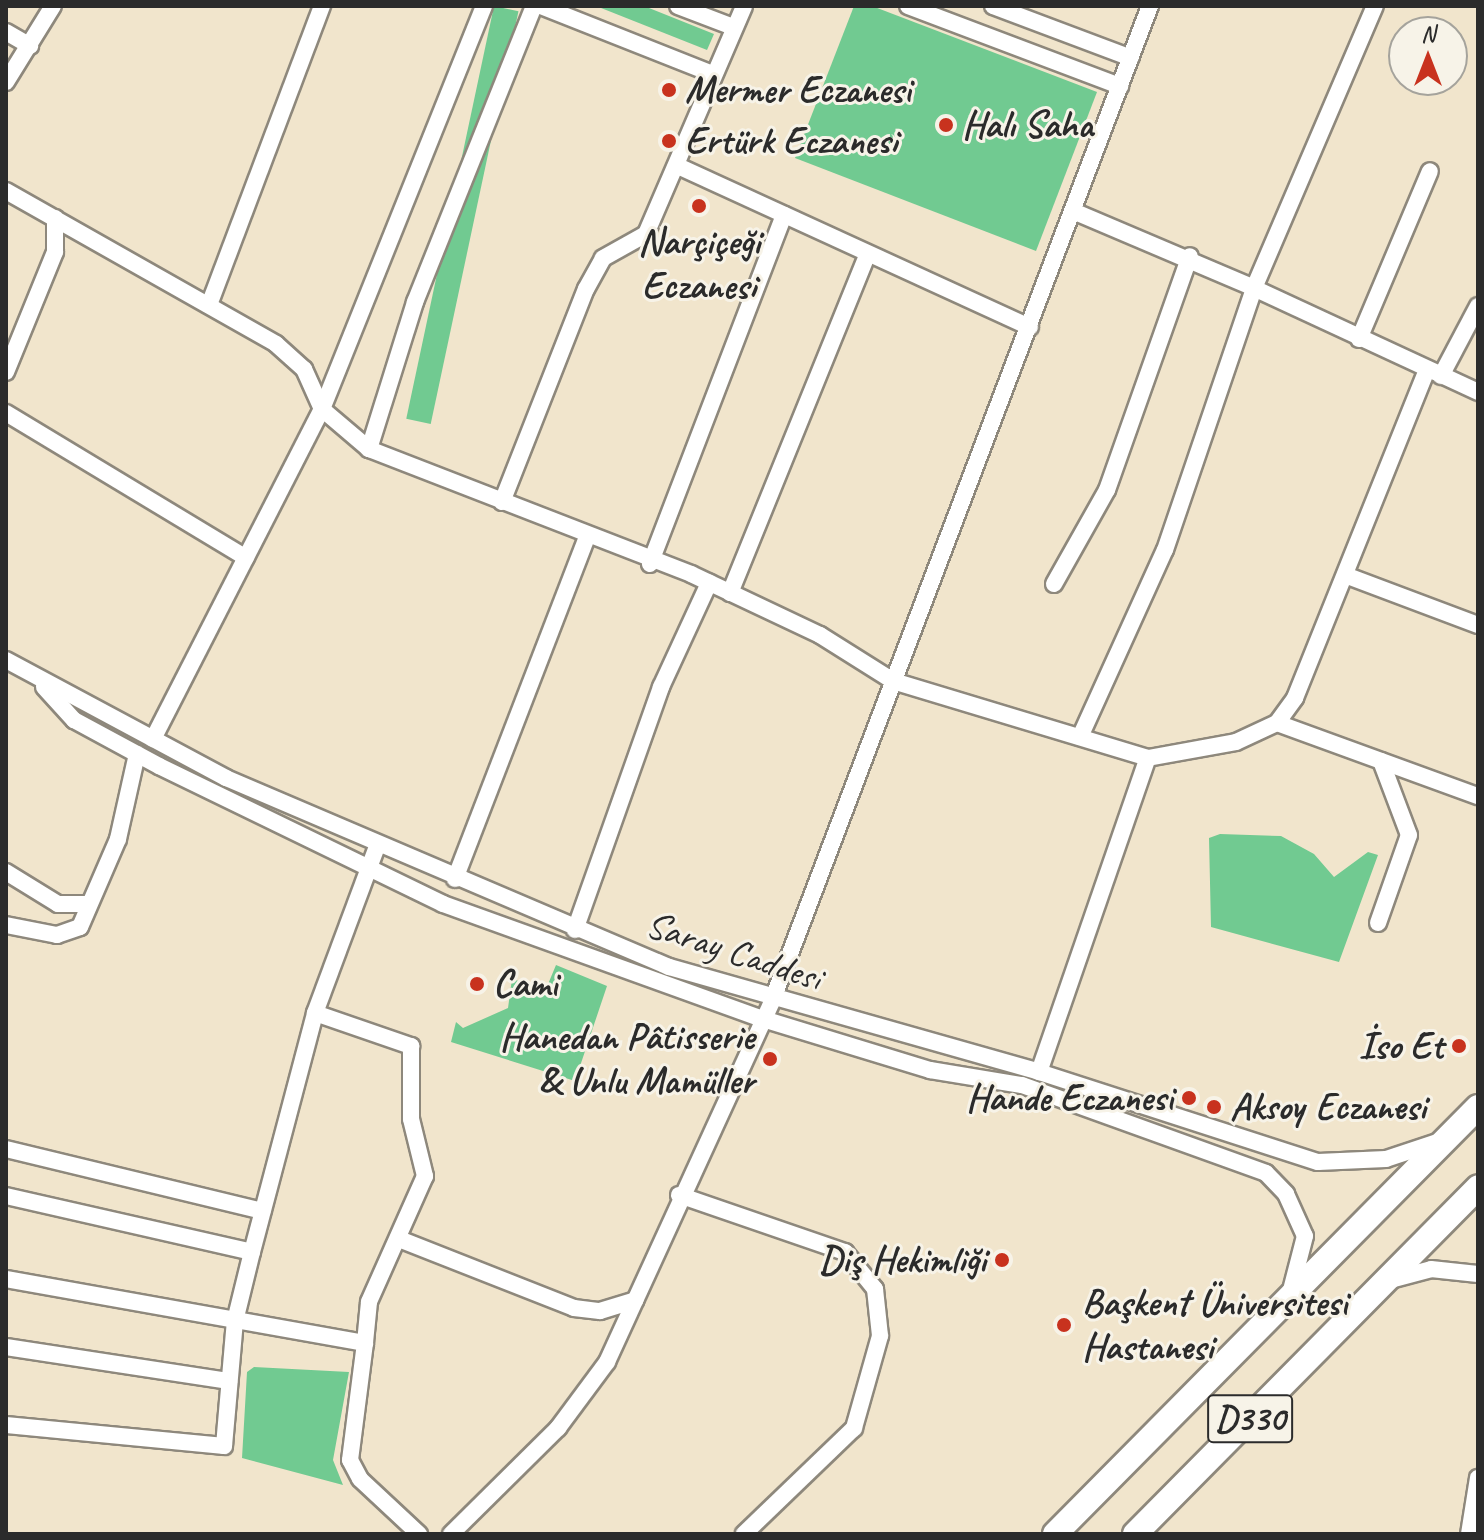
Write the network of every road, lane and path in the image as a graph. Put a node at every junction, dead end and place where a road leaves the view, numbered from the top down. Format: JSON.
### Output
{"nodes":[{"id":1,"x":53,"y":6,"type":"edge"},
{"id":2,"x":322,"y":6,"type":"edge"},
{"id":3,"x":484,"y":6,"type":"edge"},
{"id":4,"x":534,"y":6,"type":"edge"},
{"id":5,"x":541,"y":6,"type":"edge"},
{"id":6,"x":678,"y":6,"type":"edge"},
{"id":7,"x":744,"y":6,"type":"edge"},
{"id":8,"x":908,"y":6,"type":"edge"},
{"id":9,"x":993,"y":6,"type":"edge"},
{"id":10,"x":1150,"y":6,"type":"edge"},
{"id":11,"x":1375,"y":6,"type":"edge"},
{"id":12,"x":733,"y":27,"type":"junction"},
{"id":13,"x":6,"y":32,"type":"edge"},
{"id":14,"x":30,"y":46,"type":"junction"},
{"id":15,"x":1131,"y":58,"type":"junction"},
{"id":16,"x":713,"y":74,"type":"junction"},
{"id":17,"x":6,"y":82,"type":"edge"},
{"id":18,"x":1120,"y":86,"type":"junction"},
{"id":19,"x":678,"y":166,"type":"junction"},
{"id":20,"x":1430,"y":171,"type":"dead end"},
{"id":21,"x":6,"y":191,"type":"edge"},
{"id":22,"x":1073,"y":211,"type":"junction"},
{"id":23,"x":784,"y":215,"type":"junction"},
{"id":24,"x":55,"y":218,"type":"junction"},
{"id":25,"x":867,"y":256,"type":"junction"},
{"id":26,"x":1190,"y":256,"type":"junction"},
{"id":27,"x":1254,"y":288,"type":"junction"},
{"id":28,"x":209,"y":305,"type":"junction"},
{"id":29,"x":1478,"y":306,"type":"edge"},
{"id":30,"x":1030,"y":327,"type":"junction"},
{"id":31,"x":1359,"y":339,"type":"junction"},
{"id":32,"x":6,"y":372,"type":"edge"},
{"id":33,"x":1434,"y":373,"type":"junction"},
{"id":34,"x":1478,"y":392,"type":"edge"},
{"id":35,"x":322,"y":409,"type":"junction"},
{"id":36,"x":6,"y":413,"type":"edge"},
{"id":37,"x":369,"y":449,"type":"junction"},
{"id":38,"x":502,"y":502,"type":"junction"},
{"id":39,"x":588,"y":535,"type":"junction"},
{"id":40,"x":246,"y":558,"type":"junction"},
{"id":41,"x":650,"y":564,"type":"junction"},
{"id":42,"x":1345,"y":575,"type":"junction"},
{"id":43,"x":709,"y":583,"type":"junction"},
{"id":44,"x":1054,"y":584,"type":"dead end"},
{"id":45,"x":730,"y":593,"type":"junction"},
{"id":46,"x":1478,"y":625,"type":"edge"},
{"id":47,"x":6,"y":660,"type":"edge"},
{"id":48,"x":35,"y":676,"type":"junction"},
{"id":49,"x":893,"y":681,"type":"junction"},
{"id":50,"x":1277,"y":723,"type":"junction"},
{"id":51,"x":1080,"y":737,"type":"junction"},
{"id":52,"x":153,"y":739,"type":"junction"},
{"id":53,"x":137,"y":754,"type":"junction"},
{"id":54,"x":1148,"y":758,"type":"junction"},
{"id":55,"x":1381,"y":761,"type":"junction"},
{"id":56,"x":1478,"y":796,"type":"edge"},
{"id":57,"x":377,"y":846,"type":"junction"},
{"id":58,"x":368,"y":871,"type":"junction"},
{"id":59,"x":6,"y":872,"type":"edge"},
{"id":60,"x":455,"y":879,"type":"junction"},
{"id":61,"x":89,"y":904,"type":"junction"},
{"id":62,"x":1378,"y":923,"type":"dead end"},
{"id":63,"x":6,"y":925,"type":"edge"},
{"id":64,"x":575,"y":930,"type":"junction"},
{"id":65,"x":772,"y":1001,"type":"junction"},
{"id":66,"x":315,"y":1013,"type":"junction"},
{"id":67,"x":763,"y":1019,"type":"junction"},
{"id":68,"x":1039,"y":1072,"type":"junction"},
{"id":69,"x":1478,"y":1107,"type":"edge"},
{"id":70,"x":1447,"y":1138,"type":"junction"},
{"id":71,"x":6,"y":1149,"type":"edge"},
{"id":72,"x":1478,"y":1187,"type":"edge"},
{"id":73,"x":679,"y":1195,"type":"junction"},
{"id":74,"x":6,"y":1196,"type":"edge"},
{"id":75,"x":263,"y":1211,"type":"junction"},
{"id":76,"x":399,"y":1239,"type":"junction"},
{"id":77,"x":252,"y":1252,"type":"junction"},
{"id":78,"x":1478,"y":1274,"type":"edge"},
{"id":79,"x":6,"y":1279,"type":"edge"},
{"id":80,"x":635,"y":1300,"type":"junction"},
{"id":81,"x":1365,"y":1303,"type":"junction"},
{"id":82,"x":1282,"y":1310,"type":"junction"},
{"id":83,"x":235,"y":1321,"type":"junction"},
{"id":84,"x":365,"y":1343,"type":"junction"},
{"id":85,"x":6,"y":1347,"type":"edge"},
{"id":86,"x":229,"y":1381,"type":"junction"},
{"id":87,"x":6,"y":1425,"type":"edge"},
{"id":88,"x":1478,"y":1478,"type":"edge"},
{"id":89,"x":1474,"y":1503,"type":"junction"},
{"id":90,"x":1140,"y":1532,"type":"edge"},
{"id":91,"x":419,"y":1534,"type":"edge"},
{"id":92,"x":451,"y":1534,"type":"edge"},
{"id":93,"x":744,"y":1534,"type":"edge"},
{"id":94,"x":1055,"y":1534,"type":"edge"},
{"id":95,"x":1455,"y":1534,"type":"edge"},
{"id":96,"x":1469,"y":1534,"type":"edge"}],
"edges":[{"from":1,"to":14,"type":"street"},
{"from":2,"to":28,"type":"street"},
{"from":3,"to":35,"type":"street"},
{"from":4,"to":37,"type":"street"},
{"from":5,"to":16,"type":"street"},
{"from":6,"to":12,"type":"street"},
{"from":7,"to":12,"type":"street"},
{"from":8,"to":18,"type":"street"},
{"from":9,"to":15,"type":"street"},
{"from":10,"to":15,"type":"street"},
{"from":11,"to":27,"type":"street"},
{"from":12,"to":16,"type":"street"},
{"from":13,"to":14,"type":"street"},
{"from":14,"to":17,"type":"street"},
{"from":15,"to":18,"type":"street"},
{"from":16,"to":19,"type":"street"},
{"from":18,"to":22,"type":"street"},
{"from":19,"to":23,"type":"street"},
{"from":19,"to":38,"type":"street"},
{"from":20,"to":31,"type":"street"},
{"from":21,"to":24,"type":"street"},
{"from":22,"to":26,"type":"street"},
{"from":22,"to":30,"type":"street"},
{"from":23,"to":25,"type":"street"},
{"from":23,"to":41,"type":"street"},
{"from":24,"to":28,"type":"street"},
{"from":24,"to":32,"type":"street"},
{"from":25,"to":30,"type":"street"},
{"from":25,"to":45,"type":"street"},
{"from":26,"to":27,"type":"street"},
{"from":26,"to":44,"type":"street"},
{"from":27,"to":31,"type":"street"},
{"from":27,"to":51,"type":"street"},
{"from":28,"to":35,"type":"street"},
{"from":29,"to":33,"type":"street"},
{"from":30,"to":49,"type":"street"},
{"from":31,"to":33,"type":"street"},
{"from":33,"to":34,"type":"street"},
{"from":33,"to":42,"type":"street"},
{"from":35,"to":37,"type":"street"},
{"from":35,"to":40,"type":"street"},
{"from":36,"to":40,"type":"street"},
{"from":37,"to":38,"type":"street"},
{"from":38,"to":39,"type":"street"},
{"from":39,"to":41,"type":"street"},
{"from":39,"to":60,"type":"street"},
{"from":40,"to":52,"type":"street"},
{"from":41,"to":43,"type":"street"},
{"from":42,"to":46,"type":"street"},
{"from":42,"to":50,"type":"street"},
{"from":43,"to":45,"type":"street"},
{"from":43,"to":64,"type":"street"},
{"from":45,"to":49,"type":"street"},
{"from":47,"to":48,"type":"street","name":"Saray Caddesi"},
{"from":48,"to":52,"type":"street","name":"Saray Caddesi"},
{"from":48,"to":53,"type":"street","name":"Saray Caddesi"},
{"from":49,"to":51,"type":"street"},
{"from":49,"to":65,"type":"street"},
{"from":50,"to":54,"type":"street"},
{"from":50,"to":55,"type":"street"},
{"from":51,"to":54,"type":"street"},
{"from":52,"to":57,"type":"street","name":"Saray Caddesi"},
{"from":53,"to":58,"type":"street","name":"Saray Caddesi"},
{"from":53,"to":61,"type":"street"},
{"from":54,"to":68,"type":"street"},
{"from":55,"to":56,"type":"street"},
{"from":55,"to":62,"type":"street"},
{"from":57,"to":58,"type":"street"},
{"from":57,"to":60,"type":"street","name":"Saray Caddesi"},
{"from":58,"to":66,"type":"street"},
{"from":58,"to":67,"type":"street","name":"Saray Caddesi"},
{"from":59,"to":61,"type":"street"},
{"from":60,"to":64,"type":"street","name":"Saray Caddesi"},
{"from":61,"to":63,"type":"street"},
{"from":64,"to":65,"type":"street","name":"Saray Caddesi"},
{"from":65,"to":67,"type":"street"},
{"from":65,"to":68,"type":"street","name":"Saray Caddesi"},
{"from":66,"to":75,"type":"street"},
{"from":66,"to":76,"type":"street"},
{"from":67,"to":73,"type":"street"},
{"from":67,"to":82,"type":"street","name":"Saray Caddesi"},
{"from":68,"to":70,"type":"street","name":"Saray Caddesi"},
{"from":69,"to":70,"type":"highway","number":"D330"},
{"from":70,"to":82,"type":"highway","number":"D330"},
{"from":71,"to":75,"type":"street"},
{"from":72,"to":81,"type":"highway","number":"D330"},
{"from":73,"to":80,"type":"street"},
{"from":73,"to":93,"type":"street"},
{"from":74,"to":77,"type":"street"},
{"from":75,"to":77,"type":"street"},
{"from":76,"to":80,"type":"street"},
{"from":76,"to":84,"type":"street"},
{"from":77,"to":83,"type":"street"},
{"from":78,"to":81,"type":"street"},
{"from":79,"to":83,"type":"street"},
{"from":80,"to":92,"type":"street"},
{"from":81,"to":90,"type":"highway","number":"D330"},
{"from":82,"to":94,"type":"highway","number":"D330"},
{"from":83,"to":84,"type":"street"},
{"from":83,"to":86,"type":"street"},
{"from":84,"to":91,"type":"street"},
{"from":85,"to":86,"type":"street"},
{"from":86,"to":87,"type":"street"},
{"from":88,"to":89,"type":"street"},
{"from":89,"to":95,"type":"street"},
{"from":89,"to":96,"type":"street"}]}
